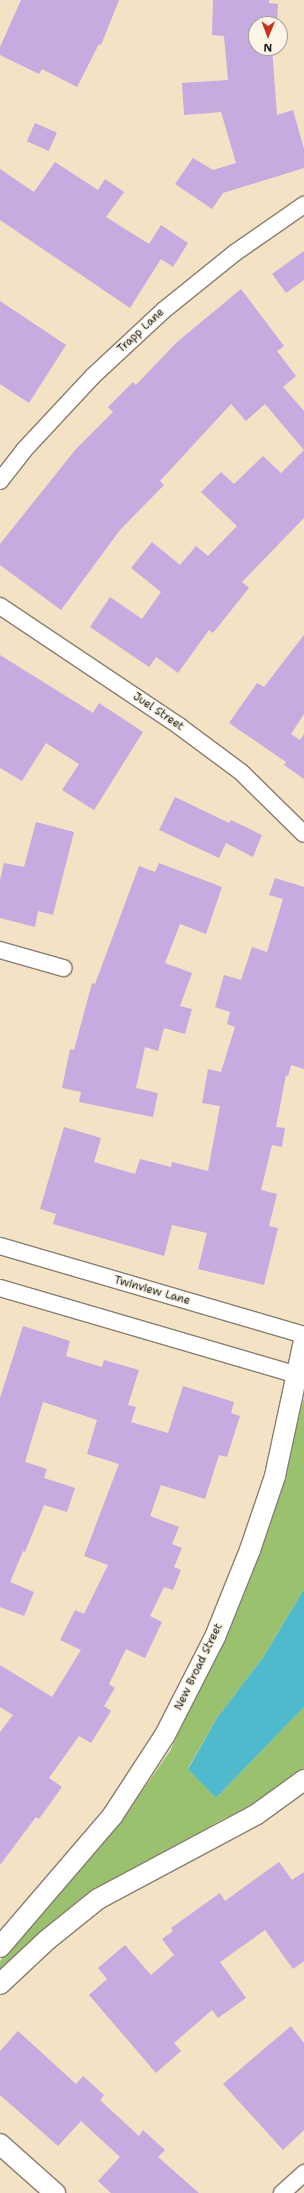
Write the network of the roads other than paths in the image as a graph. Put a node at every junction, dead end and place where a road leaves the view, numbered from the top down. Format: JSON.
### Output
{"nodes":[{"id":1,"x":304,"y":205,"type":"edge"},
{"id":2,"x":0,"y":481,"type":"edge"},
{"id":3,"x":0,"y":606,"type":"edge"},
{"id":4,"x":304,"y":834,"type":"edge"},
{"id":5,"x":0,"y":950,"type":"edge"},
{"id":6,"x":63,"y":968,"type":"dead end"},
{"id":7,"x":0,"y":1246,"type":"edge"},
{"id":8,"x":0,"y":1288,"type":"edge"},
{"id":9,"x":304,"y":1335,"type":"edge"},
{"id":10,"x":304,"y":1341,"type":"edge"},
{"id":11,"x":297,"y":1375,"type":"junction"},
{"id":12,"x":304,"y":1780,"type":"edge"},
{"id":13,"x":0,"y":1947,"type":"edge"},
{"id":14,"x":0,"y":1984,"type":"edge"},
{"id":15,"x":0,"y":2144,"type":"edge"},
{"id":16,"x":304,"y":2173,"type":"edge"},
{"id":17,"x":55,"y":2193,"type":"edge"},
{"id":18,"x":282,"y":2193,"type":"edge"}],
"edges":[{"from":1,"to":2,"type":"street","name":"Trapp Lane"},
{"from":3,"to":4,"type":"street","name":"Juel Street"},
{"from":5,"to":6,"type":"street"},
{"from":7,"to":9,"type":"street","name":"Twinview Lane"},
{"from":8,"to":11,"type":"street"},
{"from":10,"to":11,"type":"street","name":"New Broad Street"},
{"from":11,"to":13,"type":"street","name":"New Broad Street"},
{"from":12,"to":14,"type":"street"},
{"from":15,"to":17,"type":"street"},
{"from":16,"to":18,"type":"street"}]}
